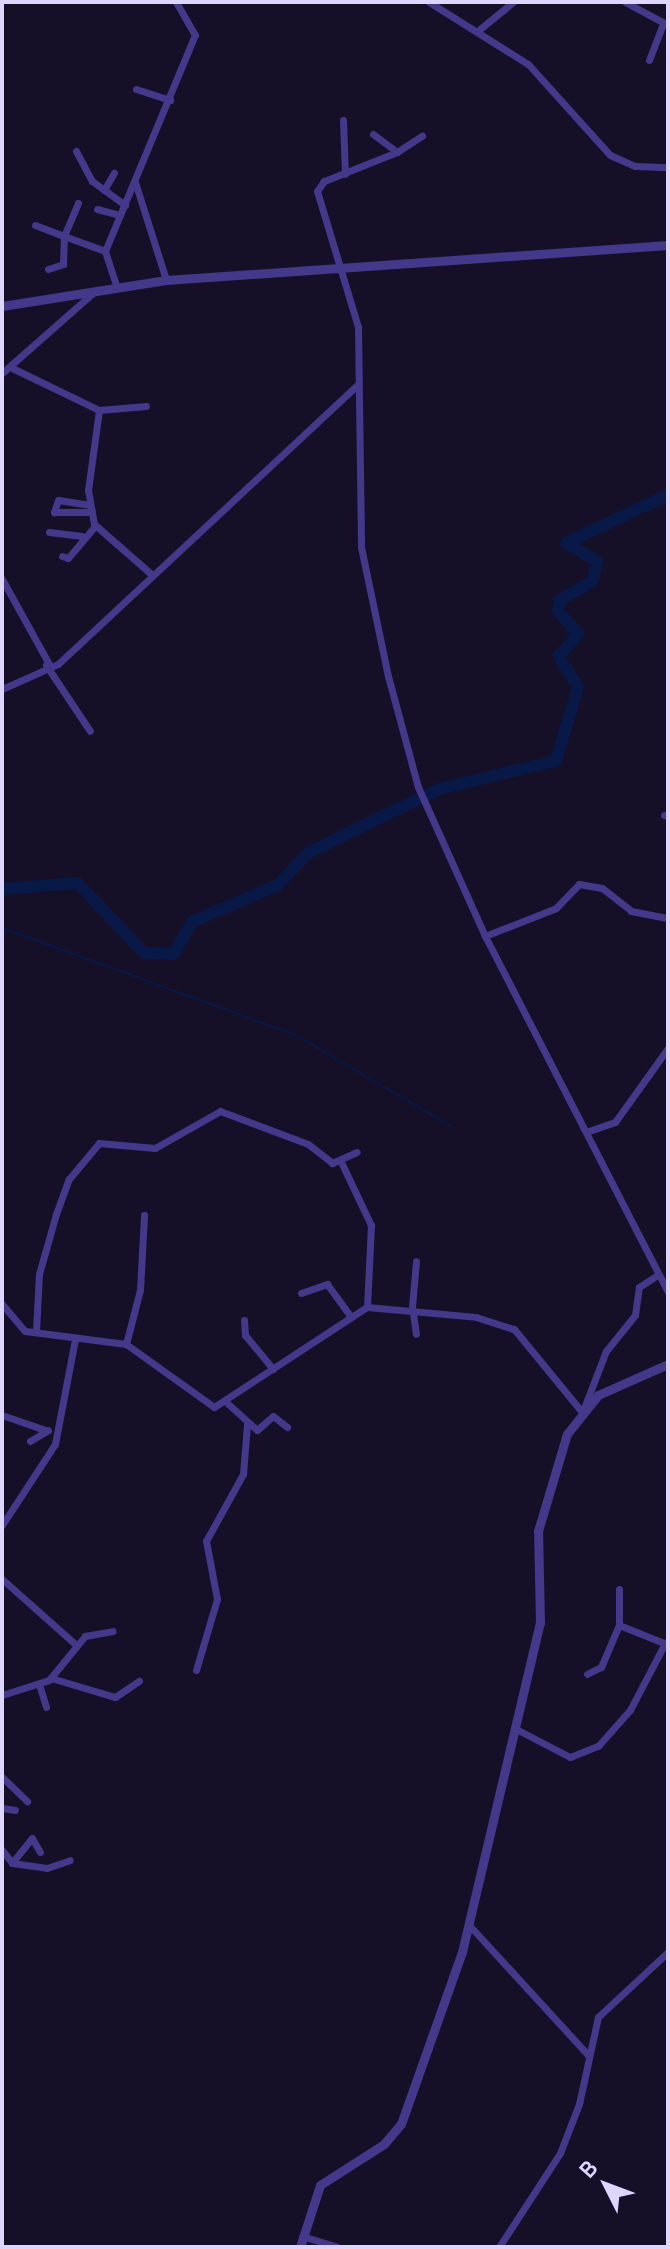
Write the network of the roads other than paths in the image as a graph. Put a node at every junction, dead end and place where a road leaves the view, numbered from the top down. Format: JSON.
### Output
{"nodes":[{"id":1,"x":176,"y":2,"type":"edge"},
{"id":2,"x":429,"y":2,"type":"edge"},
{"id":3,"x":513,"y":2,"type":"edge"},
{"id":4,"x":625,"y":2,"type":"edge"},
{"id":5,"x":666,"y":24,"type":"edge"},
{"id":6,"x":480,"y":29,"type":"junction"},
{"id":7,"x":649,"y":60,"type":"dead end"},
{"id":8,"x":136,"y":89,"type":"dead end"},
{"id":9,"x":170,"y":100,"type":"junction"},
{"id":10,"x":343,"y":120,"type":"dead end"},
{"id":11,"x":373,"y":134,"type":"dead end"},
{"id":12,"x":422,"y":136,"type":"dead end"},
{"id":13,"x":76,"y":151,"type":"dead end"},
{"id":14,"x":397,"y":152,"type":"junction"},
{"id":15,"x":668,"y":167,"type":"edge"},
{"id":16,"x":114,"y":173,"type":"dead end"},
{"id":17,"x":345,"y":174,"type":"junction"},
{"id":18,"x":135,"y":182,"type":"junction"},
{"id":19,"x":104,"y":190,"type":"junction"},
{"id":20,"x":78,"y":203,"type":"dead end"},
{"id":21,"x":125,"y":205,"type":"junction"},
{"id":22,"x":97,"y":209,"type":"dead end"},
{"id":23,"x":120,"y":215,"type":"junction"},
{"id":24,"x":35,"y":225,"type":"dead end"},
{"id":25,"x":64,"y":236,"type":"junction"},
{"id":26,"x":668,"y":245,"type":"edge"},
{"id":27,"x":105,"y":251,"type":"junction"},
{"id":28,"x":336,"y":266,"type":"junction"},
{"id":29,"x":48,"y":269,"type":"dead end"},
{"id":30,"x":166,"y":280,"type":"junction"},
{"id":31,"x":116,"y":285,"type":"junction"},
{"id":32,"x":97,"y":288,"type":"junction"},
{"id":33,"x":2,"y":306,"type":"edge"},
{"id":34,"x":10,"y":367,"type":"junction"},
{"id":35,"x":2,"y":373,"type":"edge"},
{"id":36,"x":358,"y":384,"type":"junction"},
{"id":37,"x":146,"y":406,"type":"dead end"},
{"id":38,"x":99,"y":410,"type":"junction"},
{"id":39,"x":91,"y":508,"type":"junction"},
{"id":40,"x":95,"y":526,"type":"junction"},
{"id":41,"x":49,"y":532,"type":"dead end"},
{"id":42,"x":82,"y":536,"type":"junction"},
{"id":43,"x":62,"y":556,"type":"dead end"},
{"id":44,"x":150,"y":573,"type":"junction"},
{"id":45,"x":2,"y":579,"type":"edge"},
{"id":46,"x":47,"y":665,"type":"junction"},
{"id":47,"x":2,"y":689,"type":"edge"},
{"id":48,"x":90,"y":731,"type":"dead end"},
{"id":49,"x":668,"y":918,"type":"edge"},
{"id":50,"x":485,"y":936,"type":"junction"},
{"id":51,"x":668,"y":1048,"type":"edge"},
{"id":52,"x":586,"y":1132,"type":"junction"},
{"id":53,"x":357,"y":1152,"type":"dead end"},
{"id":54,"x":342,"y":1164,"type":"junction"},
{"id":55,"x":144,"y":1215,"type":"dead end"},
{"id":56,"x":416,"y":1261,"type":"dead end"},
{"id":57,"x":656,"y":1276,"type":"junction"},
{"id":58,"x":668,"y":1292,"type":"edge"},
{"id":59,"x":301,"y":1293,"type":"dead end"},
{"id":60,"x":2,"y":1304,"type":"edge"},
{"id":61,"x":369,"y":1307,"type":"junction"},
{"id":62,"x":351,"y":1317,"type":"junction"},
{"id":63,"x":244,"y":1320,"type":"dead end"},
{"id":64,"x":36,"y":1331,"type":"junction"},
{"id":65,"x":416,"y":1334,"type":"dead end"},
{"id":66,"x":75,"y":1339,"type":"junction"},
{"id":67,"x":126,"y":1344,"type":"junction"},
{"id":68,"x":668,"y":1364,"type":"edge"},
{"id":69,"x":273,"y":1369,"type":"junction"},
{"id":70,"x":226,"y":1402,"type":"junction"},
{"id":71,"x":582,"y":1409,"type":"junction"},
{"id":72,"x":2,"y":1415,"type":"edge"},
{"id":73,"x":270,"y":1418,"type":"junction"},
{"id":74,"x":247,"y":1424,"type":"junction"},
{"id":75,"x":287,"y":1427,"type":"dead end"},
{"id":76,"x":54,"y":1429,"type":"junction"},
{"id":77,"x":45,"y":1430,"type":"junction"},
{"id":78,"x":272,"y":1430,"type":"dead end"},
{"id":79,"x":30,"y":1441,"type":"dead end"},
{"id":80,"x":2,"y":1525,"type":"edge"},
{"id":81,"x":2,"y":1579,"type":"edge"},
{"id":82,"x":619,"y":1589,"type":"dead end"},
{"id":83,"x":619,"y":1625,"type":"junction"},
{"id":84,"x":113,"y":1631,"type":"dead end"},
{"id":85,"x":75,"y":1644,"type":"junction"},
{"id":86,"x":666,"y":1644,"type":"edge"},
{"id":87,"x":196,"y":1670,"type":"dead end"},
{"id":88,"x":587,"y":1674,"type":"dead end"},
{"id":89,"x":51,"y":1678,"type":"junction"},
{"id":90,"x":139,"y":1681,"type":"dead end"},
{"id":91,"x":39,"y":1684,"type":"junction"},
{"id":92,"x":2,"y":1695,"type":"edge"},
{"id":93,"x":46,"y":1707,"type":"dead end"},
{"id":94,"x":514,"y":1728,"type":"junction"},
{"id":95,"x":2,"y":1777,"type":"edge"},
{"id":96,"x":27,"y":1801,"type":"dead end"},
{"id":97,"x":2,"y":1808,"type":"edge"},
{"id":98,"x":15,"y":1810,"type":"dead end"},
{"id":99,"x":2,"y":1850,"type":"edge"},
{"id":100,"x":40,"y":1852,"type":"dead end"},
{"id":101,"x":70,"y":1860,"type":"dead end"},
{"id":102,"x":12,"y":1863,"type":"junction"},
{"id":103,"x":469,"y":1925,"type":"junction"},
{"id":104,"x":668,"y":1952,"type":"edge"},
{"id":105,"x":587,"y":2054,"type":"junction"},
{"id":106,"x":301,"y":2242,"type":"edge"},
{"id":107,"x":337,"y":2247,"type":"edge"},
{"id":108,"x":499,"y":2247,"type":"edge"}],
"edges":[{"from":1,"to":9,"type":"street"},
{"from":2,"to":6,"type":"street"},
{"from":3,"to":6,"type":"street"},
{"from":4,"to":5,"type":"street"},
{"from":5,"to":7,"type":"street"},
{"from":6,"to":15,"type":"street"},
{"from":8,"to":9,"type":"street"},
{"from":9,"to":18,"type":"street"},
{"from":10,"to":17,"type":"street"},
{"from":11,"to":14,"type":"street"},
{"from":12,"to":14,"type":"street"},
{"from":13,"to":19,"type":"street"},
{"from":14,"to":17,"type":"street"},
{"from":16,"to":19,"type":"street"},
{"from":17,"to":28,"type":"street"},
{"from":18,"to":21,"type":"street"},
{"from":18,"to":30,"type":"street"},
{"from":19,"to":21,"type":"street"},
{"from":20,"to":25,"type":"street"},
{"from":21,"to":23,"type":"street"},
{"from":22,"to":23,"type":"street"},
{"from":23,"to":27,"type":"street"},
{"from":24,"to":25,"type":"street"},
{"from":25,"to":27,"type":"street"},
{"from":25,"to":29,"type":"street"},
{"from":26,"to":28,"type":"street"},
{"from":27,"to":31,"type":"street"},
{"from":28,"to":30,"type":"street"},
{"from":28,"to":36,"type":"street"},
{"from":30,"to":31,"type":"street"},
{"from":31,"to":32,"type":"street"},
{"from":32,"to":33,"type":"street"},
{"from":32,"to":34,"type":"street"},
{"from":34,"to":35,"type":"street"},
{"from":34,"to":38,"type":"street"},
{"from":36,"to":44,"type":"street"},
{"from":36,"to":50,"type":"street"},
{"from":37,"to":38,"type":"street"},
{"from":38,"to":39,"type":"street"},
{"from":39,"to":39,"type":"street"},
{"from":39,"to":40,"type":"street"},
{"from":40,"to":42,"type":"street"},
{"from":40,"to":44,"type":"street"},
{"from":41,"to":42,"type":"street"},
{"from":42,"to":43,"type":"street"},
{"from":44,"to":46,"type":"street"},
{"from":45,"to":46,"type":"street"},
{"from":46,"to":47,"type":"street"},
{"from":46,"to":48,"type":"street"},
{"from":49,"to":50,"type":"street"},
{"from":50,"to":52,"type":"street"},
{"from":51,"to":52,"type":"street"},
{"from":52,"to":57,"type":"street"},
{"from":53,"to":54,"type":"street"},
{"from":54,"to":61,"type":"street"},
{"from":54,"to":64,"type":"street"},
{"from":55,"to":67,"type":"street"},
{"from":56,"to":65,"type":"street"},
{"from":57,"to":58,"type":"street"},
{"from":57,"to":71,"type":"street"},
{"from":59,"to":62,"type":"street"},
{"from":60,"to":64,"type":"street"},
{"from":61,"to":62,"type":"street"},
{"from":61,"to":71,"type":"street"},
{"from":62,"to":69,"type":"street"},
{"from":63,"to":69,"type":"street"},
{"from":64,"to":66,"type":"street"},
{"from":66,"to":67,"type":"street"},
{"from":66,"to":76,"type":"street"},
{"from":67,"to":70,"type":"street"},
{"from":68,"to":71,"type":"street"},
{"from":69,"to":70,"type":"street"},
{"from":70,"to":74,"type":"street"},
{"from":71,"to":94,"type":"street"},
{"from":72,"to":77,"type":"street"},
{"from":73,"to":74,"type":"street"},
{"from":73,"to":75,"type":"street"},
{"from":73,"to":78,"type":"street"},
{"from":74,"to":87,"type":"street"},
{"from":76,"to":77,"type":"street"},
{"from":76,"to":80,"type":"street"},
{"from":77,"to":79,"type":"street"},
{"from":81,"to":85,"type":"street"},
{"from":82,"to":83,"type":"street"},
{"from":83,"to":86,"type":"street"},
{"from":83,"to":88,"type":"street"},
{"from":84,"to":85,"type":"street"},
{"from":85,"to":89,"type":"street"},
{"from":86,"to":94,"type":"street"},
{"from":89,"to":90,"type":"street"},
{"from":89,"to":91,"type":"street"},
{"from":91,"to":92,"type":"street"},
{"from":91,"to":93,"type":"street"},
{"from":94,"to":103,"type":"street"},
{"from":95,"to":96,"type":"street"},
{"from":97,"to":98,"type":"street"},
{"from":99,"to":102,"type":"street"},
{"from":100,"to":102,"type":"street"},
{"from":101,"to":102,"type":"street"},
{"from":103,"to":105,"type":"street"},
{"from":103,"to":106,"type":"street"},
{"from":104,"to":105,"type":"street"},
{"from":105,"to":108,"type":"street"},
{"from":106,"to":107,"type":"street"}]}
